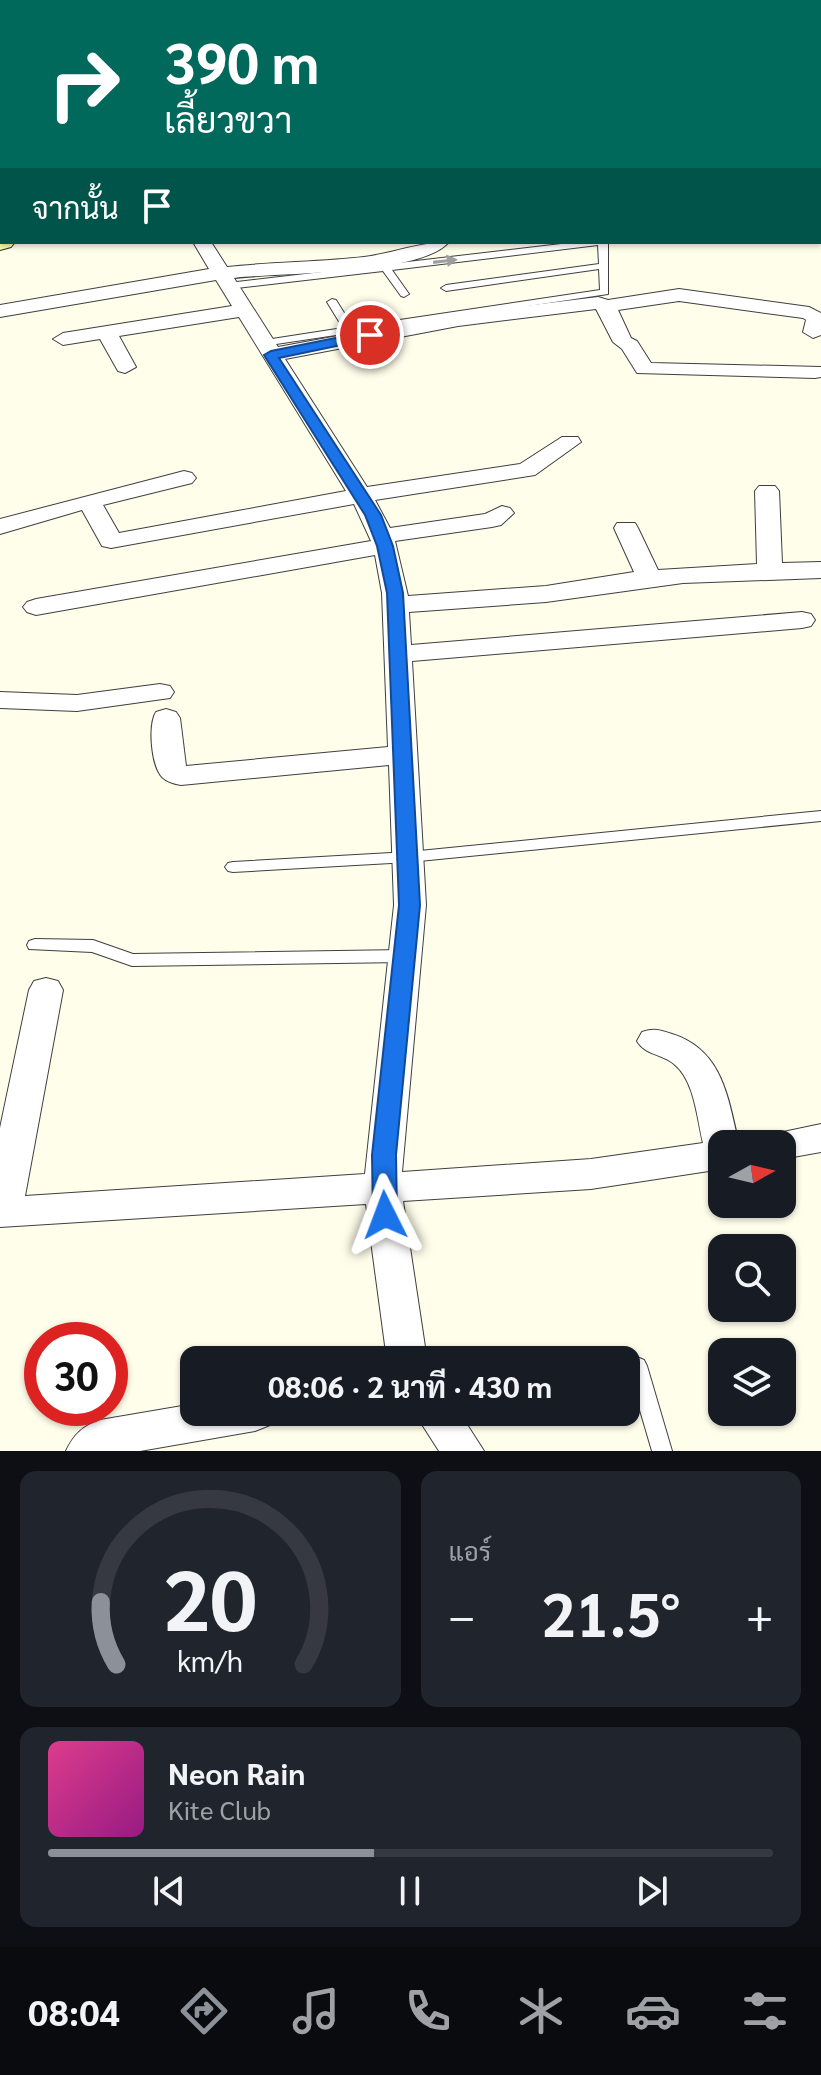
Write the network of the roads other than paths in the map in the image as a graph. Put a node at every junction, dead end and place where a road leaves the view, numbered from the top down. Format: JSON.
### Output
{"nodes":[{"id":1,"x":203,"y":244,"type":"edge"},
{"id":2,"x":437,"y":244,"type":"edge"},
{"id":3,"x":469,"y":244,"type":"edge"},
{"id":4,"x":586,"y":244,"type":"edge"},
{"id":5,"x":603,"y":244,"type":"edge"},
{"id":6,"x":475,"y":257,"type":"junction"},
{"id":7,"x":603,"y":266,"type":"junction"},
{"id":8,"x":386,"y":268,"type":"junction"},
{"id":9,"x":785,"y":286,"type":"dead end"},
{"id":10,"x":446,"y":288,"type":"dead end"},
{"id":11,"x":230,"y":290,"type":"junction"},
{"id":12,"x":99,"y":294,"type":"junction"},
{"id":13,"x":404,"y":294,"type":"dead end"},
{"id":14,"x":332,"y":302,"type":"dead end"},
{"id":15,"x":744,"y":303,"type":"junction"},
{"id":16,"x":606,"y":306,"type":"junction"},
{"id":17,"x":776,"y":308,"type":"junction"},
{"id":18,"x":0,"y":311,"type":"edge"},
{"id":19,"x":737,"y":325,"type":"dead end"},
{"id":20,"x":111,"y":328,"type":"junction"},
{"id":21,"x":349,"y":329,"type":"junction"},
{"id":22,"x":813,"y":332,"type":"dead end"},
{"id":23,"x":63,"y":339,"type":"dead end"},
{"id":24,"x":267,"y":349,"type":"junction"},
{"id":25,"x":125,"y":367,"type":"dead end"},
{"id":26,"x":815,"y":372,"type":"dead end"},
{"id":27,"x":570,"y":442,"type":"dead end"},
{"id":28,"x":184,"y":478,"type":"dead end"},
{"id":29,"x":767,"y":491,"type":"dead end"},
{"id":30,"x":362,"y":495,"type":"junction"},
{"id":31,"x":89,"y":501,"type":"junction"},
{"id":32,"x":502,"y":513,"type":"dead end"},
{"id":33,"x":0,"y":527,"type":"edge"},
{"id":34,"x":626,"y":528,"type":"dead end"},
{"id":35,"x":384,"y":541,"type":"junction"},
{"id":36,"x":770,"y":570,"type":"junction"},
{"id":37,"x":821,"y":570,"type":"edge"},
{"id":38,"x":650,"y":580,"type":"junction"},
{"id":39,"x":395,"y":599,"type":"junction"},
{"id":40,"x":36,"y":607,"type":"dead end"},
{"id":41,"x":802,"y":620,"type":"dead end"},
{"id":42,"x":399,"y":654,"type":"junction"},
{"id":43,"x":0,"y":700,"type":"edge"},
{"id":44,"x":404,"y":755,"type":"junction"},
{"id":45,"x":821,"y":816,"type":"edge"},
{"id":46,"x":409,"y":857,"type":"junction"},
{"id":47,"x":233,"y":867,"type":"dead end"},
{"id":48,"x":35,"y":945,"type":"dead end"},
{"id":49,"x":404,"y":956,"type":"junction"},
{"id":50,"x":46,"y":990,"type":"dead end"},
{"id":51,"x":654,"y":1041,"type":"dead end"},
{"id":52,"x":717,"y":1130,"type":"edge"},
{"id":53,"x":821,"y":1138,"type":"edge"},
{"id":54,"x":796,"y":1142,"type":"edge"},
{"id":55,"x":708,"y":1157,"type":"edge"},
{"id":56,"x":382,"y":1185,"type":"junction"},
{"id":57,"x":2,"y":1213,"type":"edge"},
{"id":58,"x":405,"y":1346,"type":"edge"},
{"id":59,"x":640,"y":1376,"type":"edge"},
{"id":60,"x":180,"y":1425,"type":"edge"},
{"id":61,"x":445,"y":1426,"type":"edge"},
{"id":62,"x":87,"y":1451,"type":"edge"},
{"id":63,"x":463,"y":1451,"type":"edge"},
{"id":64,"x":662,"y":1451,"type":"edge"}],
"edges":[{"from":1,"to":11,"type":"street"},
{"from":2,"to":11,"type":"street"},
{"from":3,"to":6,"type":"lane"},
{"from":4,"to":6,"type":"lane"},
{"from":5,"to":7,"type":"lane"},
{"from":8,"to":6,"type":"lane","one_way":true},
{"from":7,"to":10,"type":"lane"},
{"from":7,"to":21,"type":"lane"},
{"from":8,"to":11,"type":"lane"},
{"from":8,"to":13,"type":"lane"},
{"from":9,"to":17,"type":"street"},
{"from":11,"to":12,"type":"street"},
{"from":11,"to":20,"type":"street"},
{"from":11,"to":24,"type":"street"},
{"from":12,"to":18,"type":"street"},
{"from":12,"to":20,"type":"street"},
{"from":14,"to":21,"type":"lane"},
{"from":15,"to":16,"type":"street"},
{"from":15,"to":17,"type":"street"},
{"from":15,"to":19,"type":"street"},
{"from":16,"to":24,"type":"street"},
{"from":16,"to":26,"type":"street"},
{"from":17,"to":22,"type":"street"},
{"from":20,"to":23,"type":"street"},
{"from":20,"to":25,"type":"street"},
{"from":21,"to":24,"type":"lane"},
{"from":24,"to":30,"type":"street"},
{"from":27,"to":30,"type":"street"},
{"from":28,"to":31,"type":"street"},
{"from":29,"to":36,"type":"street"},
{"from":30,"to":31,"type":"street"},
{"from":30,"to":35,"type":"street"},
{"from":31,"to":33,"type":"street"},
{"from":32,"to":35,"type":"street"},
{"from":34,"to":38,"type":"street"},
{"from":35,"to":39,"type":"street"},
{"from":35,"to":40,"type":"street"},
{"from":36,"to":37,"type":"street"},
{"from":36,"to":38,"type":"street"},
{"from":38,"to":39,"type":"street"},
{"from":39,"to":42,"type":"street"},
{"from":41,"to":42,"type":"street"},
{"from":42,"to":44,"type":"street"},
{"from":43,"to":44,"type":"street"},
{"from":44,"to":46,"type":"street"},
{"from":45,"to":46,"type":"lane"},
{"from":46,"to":47,"type":"lane"},
{"from":46,"to":49,"type":"street"},
{"from":48,"to":49,"type":"lane"},
{"from":49,"to":56,"type":"street"},
{"from":50,"to":57,"type":"street"},
{"from":51,"to":52,"type":"street"},
{"from":53,"to":54,"type":"street"},
{"from":55,"to":56,"type":"street"},
{"from":56,"to":57,"type":"street"},
{"from":56,"to":58,"type":"street"},
{"from":59,"to":64,"type":"lane"},
{"from":60,"to":62,"type":"street"},
{"from":61,"to":63,"type":"street"}]}
